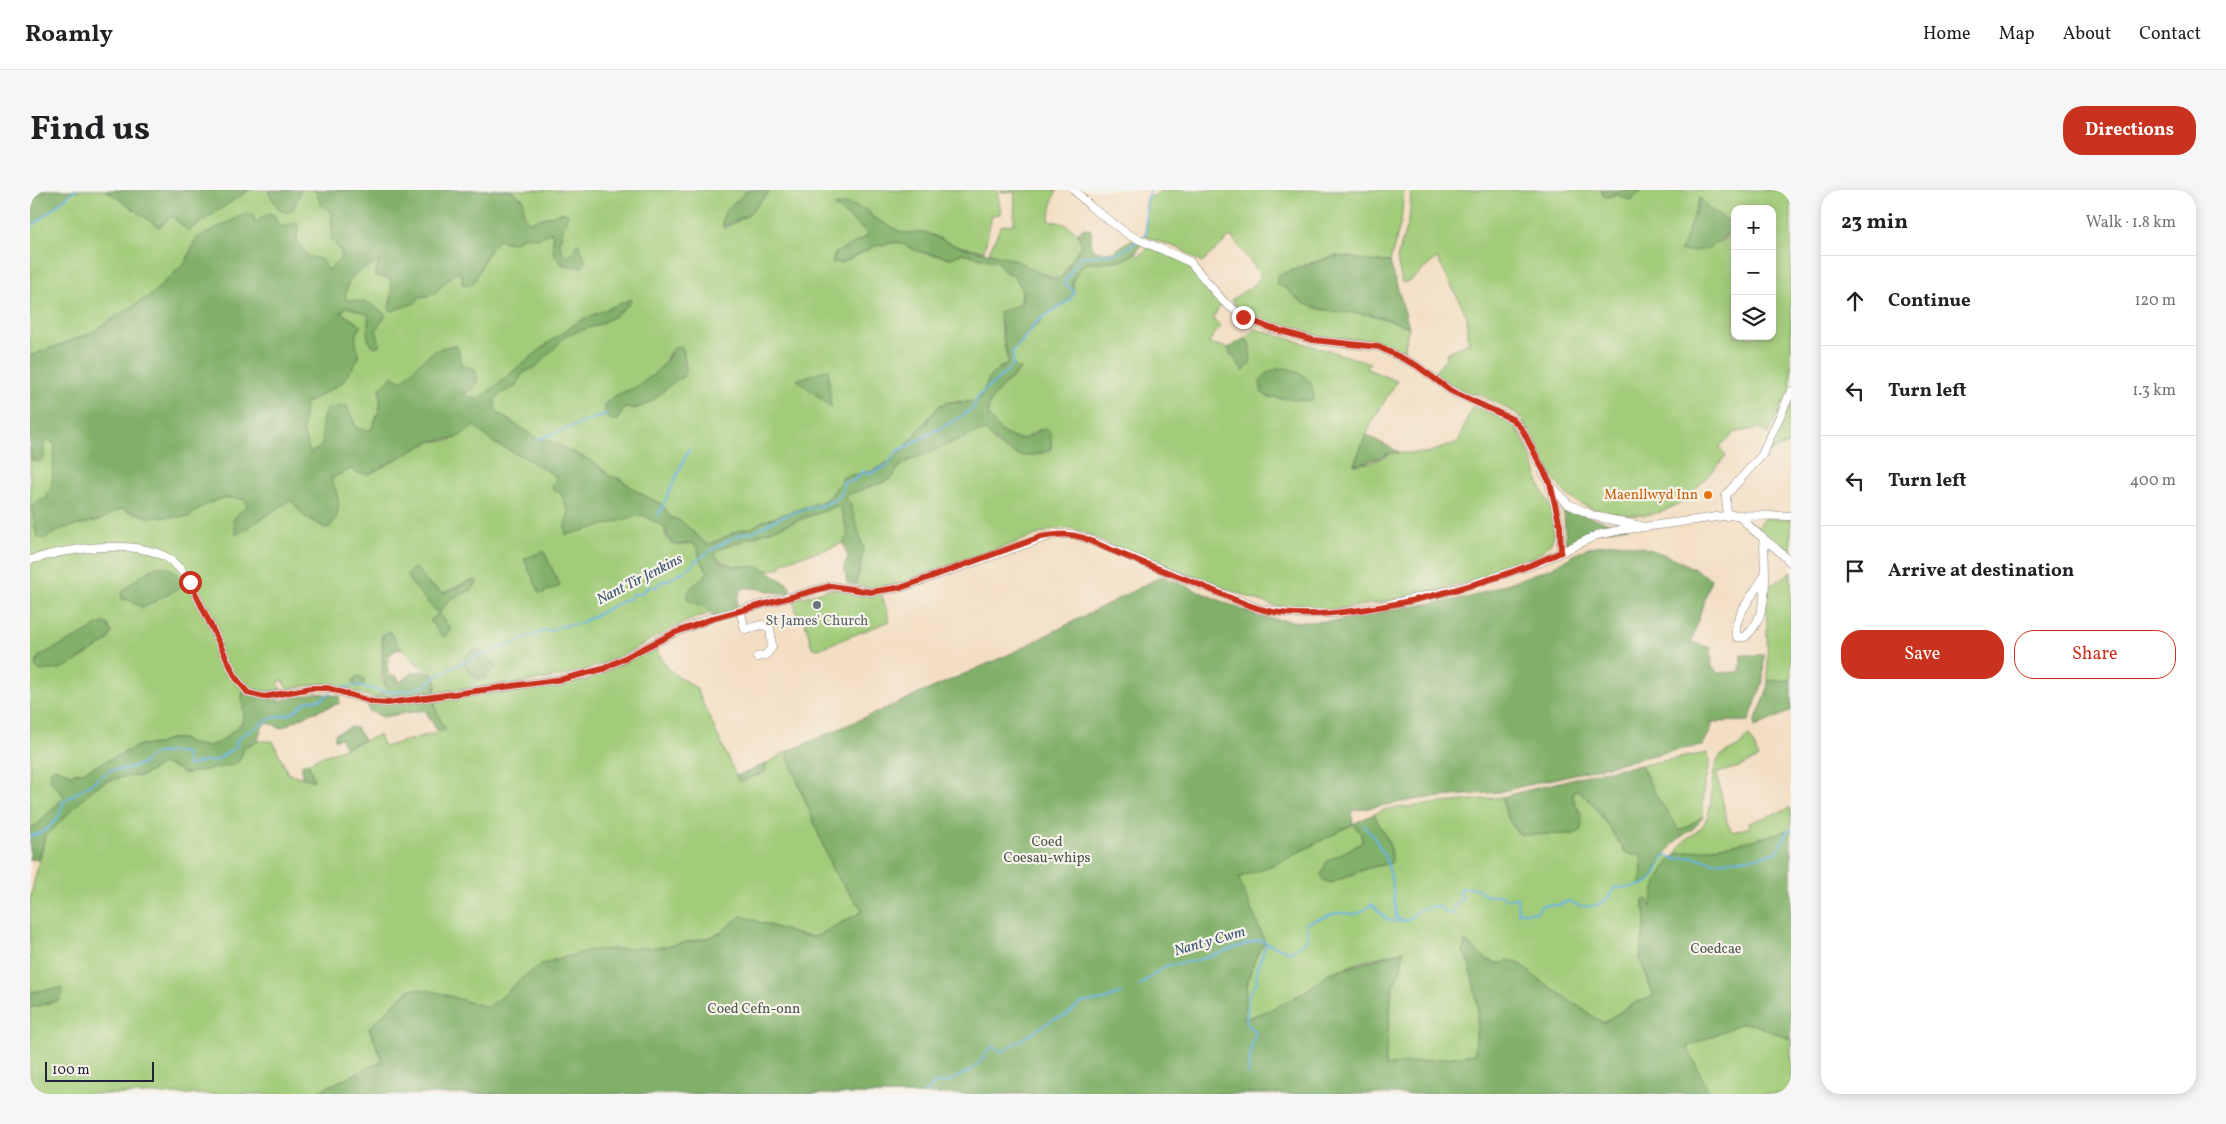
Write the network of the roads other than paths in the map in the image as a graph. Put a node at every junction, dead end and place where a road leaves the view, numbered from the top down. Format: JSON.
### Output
{"nodes":[{"id":1,"x":1074,"y":190,"type":"edge"},
{"id":2,"x":1791,"y":392,"type":"edge"},
{"id":3,"x":1550,"y":483,"type":"junction"},
{"id":4,"x":1727,"y":516,"type":"junction"},
{"id":5,"x":1740,"y":516,"type":"junction"},
{"id":6,"x":1791,"y":516,"type":"edge"},
{"id":7,"x":1647,"y":527,"type":"junction"},
{"id":8,"x":1764,"y":540,"type":"junction"},
{"id":9,"x":1561,"y":552,"type":"junction"},
{"id":10,"x":30,"y":560,"type":"edge"},
{"id":11,"x":1791,"y":563,"type":"edge"},
{"id":12,"x":1764,"y":578,"type":"junction"},
{"id":13,"x":740,"y":610,"type":"junction"},
{"id":14,"x":757,"y":657,"type":"dead end"}],
"edges":[{"from":1,"to":3,"type":"street"},
{"from":2,"to":4,"type":"street"},
{"from":3,"to":7,"type":"street"},
{"from":3,"to":9,"type":"street"},
{"from":4,"to":5,"type":"street"},
{"from":4,"to":7,"type":"street"},
{"from":5,"to":6,"type":"street"},
{"from":5,"to":8,"type":"street"},
{"from":7,"to":9,"type":"street"},
{"from":8,"to":11,"type":"street"},
{"from":8,"to":12,"type":"street"},
{"from":9,"to":13,"type":"street"},
{"from":10,"to":13,"type":"street"},
{"from":12,"to":12,"type":"street"},
{"from":13,"to":14,"type":"street"}]}
